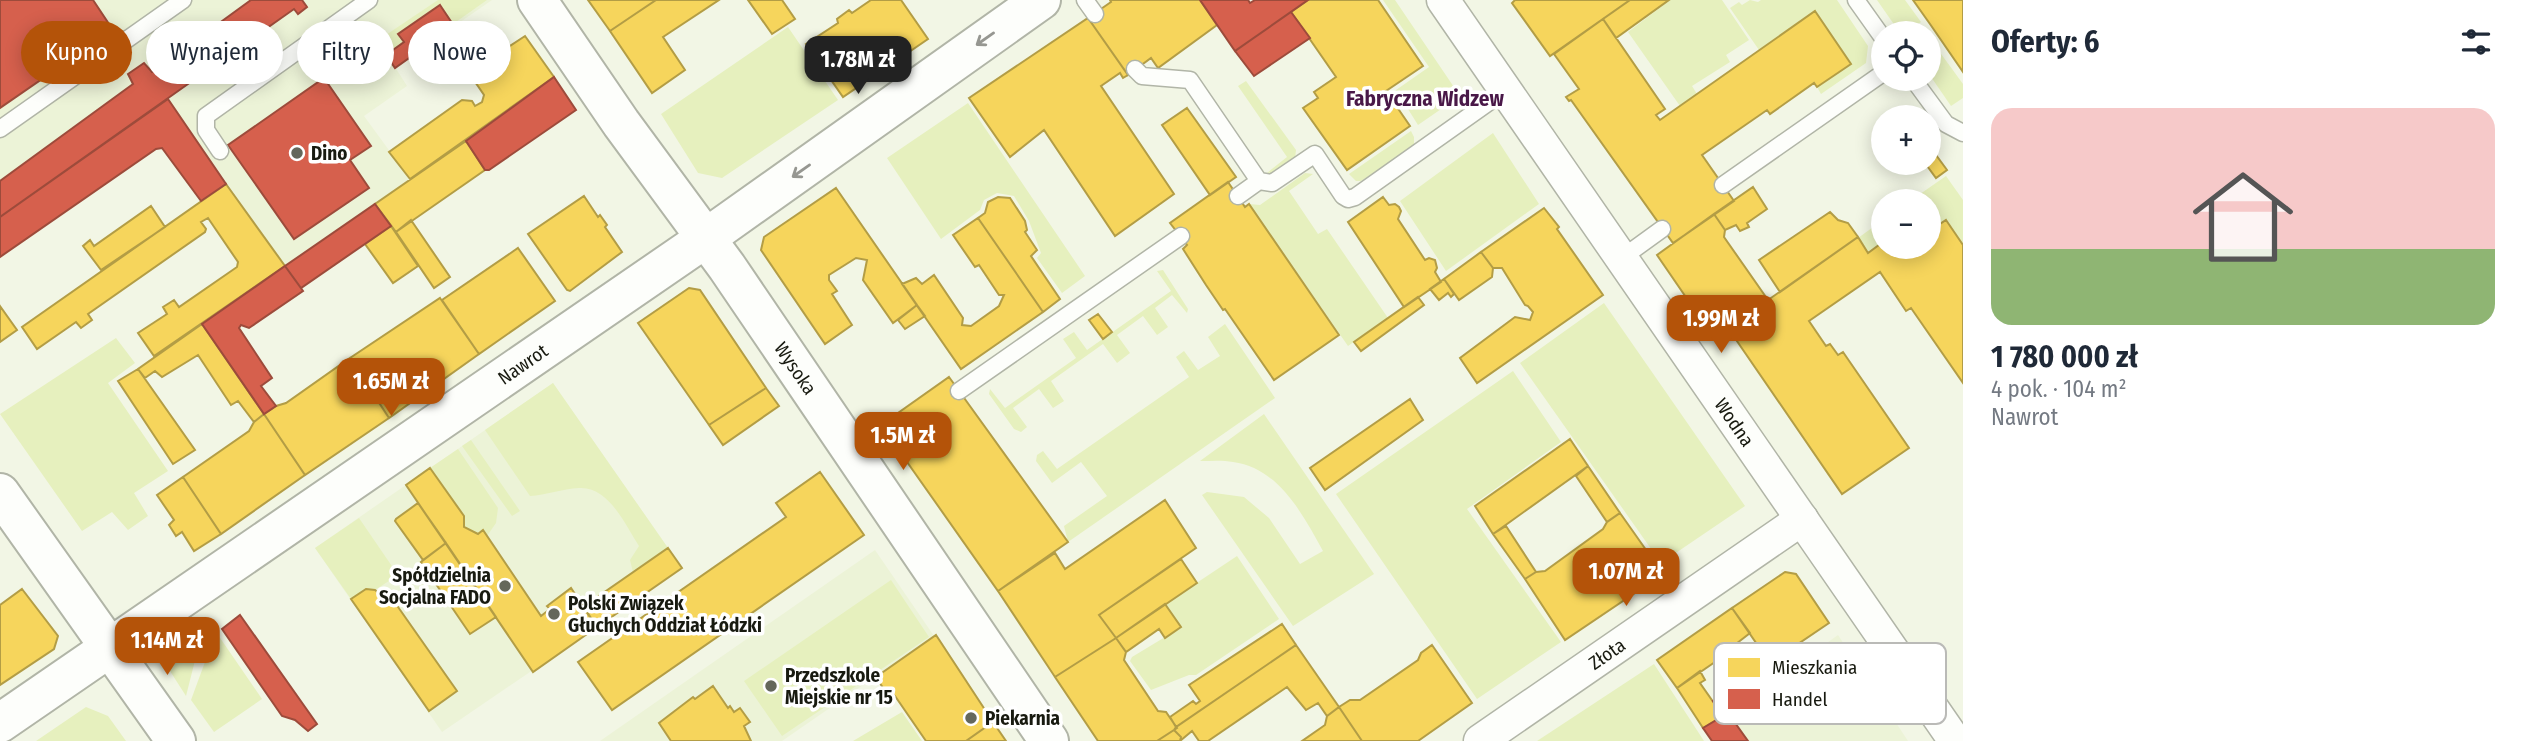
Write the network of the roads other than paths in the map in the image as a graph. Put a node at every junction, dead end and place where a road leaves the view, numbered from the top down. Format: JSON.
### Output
{"nodes":[{"id":1,"x":183,"y":0,"type":"edge"},
{"id":2,"x":369,"y":0,"type":"edge"},
{"id":3,"x":537,"y":0,"type":"edge"},
{"id":4,"x":1041,"y":0,"type":"edge"},
{"id":5,"x":1085,"y":0,"type":"edge"},
{"id":6,"x":1443,"y":0,"type":"edge"},
{"id":7,"x":1856,"y":0,"type":"edge"},
{"id":8,"x":1095,"y":14,"type":"dead end"},
{"id":9,"x":1871,"y":21,"type":"edge"},
{"id":10,"x":1135,"y":69,"type":"dead end"},
{"id":11,"x":1871,"y":81,"type":"edge"},
{"id":12,"x":1506,"y":90,"type":"junction"},
{"id":13,"x":1922,"y":91,"type":"edge"},
{"id":14,"x":0,"y":129,"type":"edge"},
{"id":15,"x":1963,"y":133,"type":"edge"},
{"id":16,"x":220,"y":151,"type":"dead end"},
{"id":17,"x":1259,"y":181,"type":"junction"},
{"id":18,"x":1723,"y":185,"type":"dead end"},
{"id":19,"x":1238,"y":196,"type":"dead end"},
{"id":20,"x":1662,"y":229,"type":"dead end"},
{"id":21,"x":1181,"y":236,"type":"dead end"},
{"id":22,"x":706,"y":238,"type":"junction"},
{"id":23,"x":1622,"y":258,"type":"junction"},
{"id":24,"x":960,"y":391,"type":"dead end"},
{"id":25,"x":891,"y":439,"type":"dead end"},
{"id":26,"x":860,"y":461,"type":"junction"},
{"id":27,"x":0,"y":493,"type":"edge"},
{"id":28,"x":1802,"y":519,"type":"junction"},
{"id":29,"x":1887,"y":643,"type":"edge"},
{"id":30,"x":109,"y":648,"type":"junction"},
{"id":31,"x":0,"y":723,"type":"edge"},
{"id":32,"x":1943,"y":724,"type":"edge"},
{"id":33,"x":176,"y":741,"type":"edge"},
{"id":34,"x":1049,"y":741,"type":"edge"},
{"id":35,"x":1480,"y":741,"type":"edge"},
{"id":36,"x":1955,"y":741,"type":"edge"}],
"edges":[{"from":1,"to":14,"type":"lane"},
{"from":2,"to":16,"type":"lane"},
{"from":3,"to":22,"type":"street","name":"Wysoka"},
{"from":4,"to":22,"type":"street","name":"Nawrot","one_way":true},
{"from":5,"to":8,"type":"lane"},
{"from":6,"to":12,"type":"street","name":"Wodna"},
{"from":7,"to":9,"type":"lane"},
{"from":10,"to":17,"type":"lane"},
{"from":11,"to":18,"type":"lane"},
{"from":12,"to":17,"type":"lane"},
{"from":12,"to":23,"type":"street","name":"Wodna"},
{"from":13,"to":15,"type":"lane"},
{"from":17,"to":19,"type":"lane"},
{"from":20,"to":23,"type":"lane"},
{"from":21,"to":24,"type":"lane"},
{"from":22,"to":26,"type":"street","name":"Wysoka"},
{"from":22,"to":30,"type":"street","name":"Nawrot"},
{"from":23,"to":28,"type":"street","name":"Wodna"},
{"from":25,"to":26,"type":"lane"},
{"from":26,"to":34,"type":"street","name":"Wysoka"},
{"from":27,"to":30,"type":"street"},
{"from":28,"to":29,"type":"street","name":"Wodna"},
{"from":28,"to":35,"type":"street","name":"Złota"},
{"from":30,"to":31,"type":"street","name":"Nawrot"},
{"from":30,"to":33,"type":"street"},
{"from":32,"to":36,"type":"street","name":"Wodna"}]}
